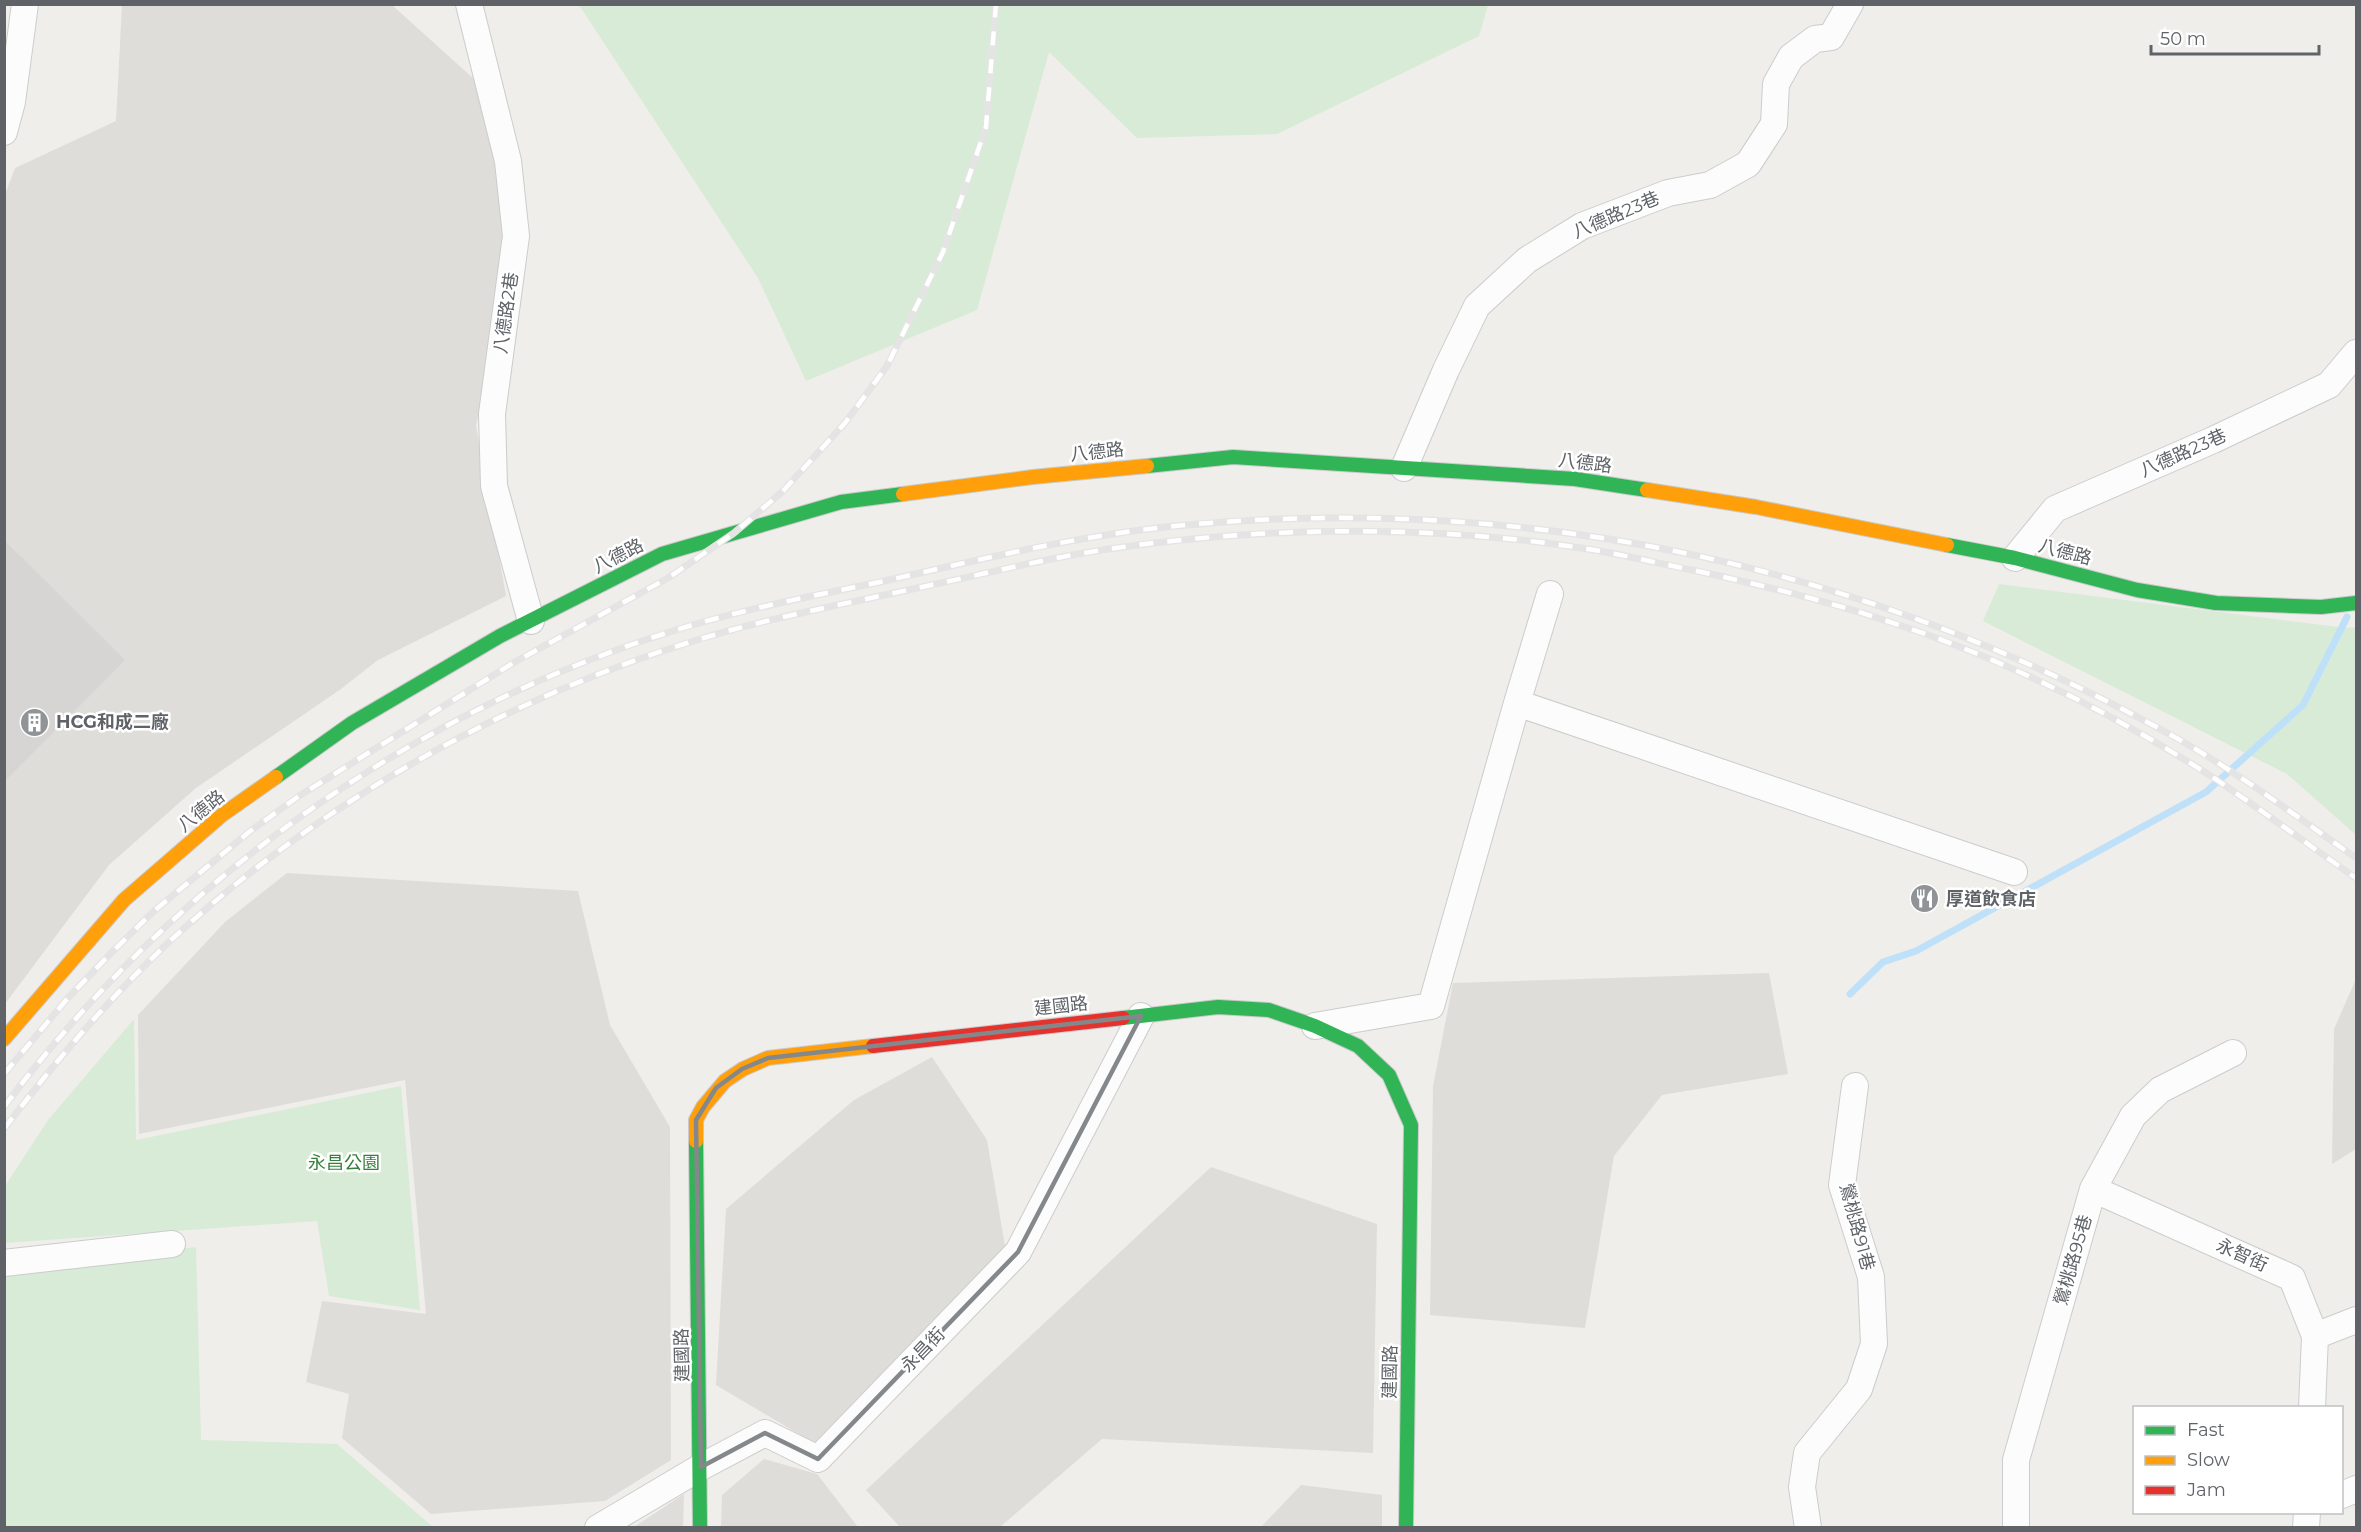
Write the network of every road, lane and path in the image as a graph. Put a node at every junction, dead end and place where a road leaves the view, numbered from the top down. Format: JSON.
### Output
{"nodes":[{"id":1,"x":25,"y":4,"type":"edge"},
{"id":2,"x":469,"y":4,"type":"edge"},
{"id":3,"x":1850,"y":4,"type":"edge"},
{"id":4,"x":4,"y":132,"type":"edge"},
{"id":5,"x":2356,"y":353,"type":"edge"},
{"id":6,"x":1404,"y":468,"type":"junction"},
{"id":7,"x":2015,"y":558,"type":"junction"},
{"id":8,"x":1550,"y":594,"type":"dead end"},
{"id":9,"x":2356,"y":603,"type":"edge"},
{"id":10,"x":531,"y":621,"type":"junction"},
{"id":11,"x":1516,"y":703,"type":"junction"},
{"id":12,"x":2014,"y":872,"type":"dead end"},
{"id":13,"x":1141,"y":1016,"type":"junction"},
{"id":14,"x":1315,"y":1026,"type":"junction"},
{"id":15,"x":4,"y":1039,"type":"edge"},
{"id":16,"x":2233,"y":1053,"type":"dead end"},
{"id":17,"x":1855,"y":1086,"type":"dead end"},
{"id":18,"x":2093,"y":1189,"type":"junction"},
{"id":19,"x":172,"y":1244,"type":"dead end"},
{"id":20,"x":4,"y":1263,"type":"edge"},
{"id":21,"x":2356,"y":1320,"type":"edge"},
{"id":22,"x":2315,"y":1336,"type":"junction"},
{"id":23,"x":2312,"y":1406,"type":"edge"},
{"id":24,"x":702,"y":1467,"type":"junction"},
{"id":25,"x":598,"y":1527,"type":"edge"},
{"id":26,"x":700,"y":1527,"type":"edge"},
{"id":27,"x":1406,"y":1527,"type":"edge"},
{"id":28,"x":1808,"y":1527,"type":"edge"},
{"id":29,"x":2016,"y":1527,"type":"edge"}],
"edges":[{"from":1,"to":4,"type":"street"},
{"from":2,"to":10,"type":"street","name":"八德路2巷"},
{"from":3,"to":6,"type":"street","name":"八德路23巷"},
{"from":5,"to":7,"type":"street","name":"八德路23巷"},
{"from":6,"to":7,"type":"main road","name":"八德路"},
{"from":6,"to":10,"type":"main road","name":"八德路"},
{"from":7,"to":9,"type":"main road","name":"八德路"},
{"from":8,"to":11,"type":"street"},
{"from":10,"to":15,"type":"main road","name":"八德路"},
{"from":11,"to":12,"type":"street"},
{"from":11,"to":14,"type":"street"},
{"from":13,"to":14,"type":"main road","name":"建國路"},
{"from":13,"to":24,"type":"street","name":"永昌街"},
{"from":13,"to":24,"type":"main road","name":"建國路"},
{"from":14,"to":27,"type":"main road","name":"建國路"},
{"from":16,"to":18,"type":"street","name":"鶯桃路95巷"},
{"from":17,"to":28,"type":"street","name":"鶯桃路91巷"},
{"from":18,"to":22,"type":"street","name":"永智街"},
{"from":18,"to":29,"type":"street","name":"鶯桃路95巷"},
{"from":19,"to":20,"type":"street"},
{"from":21,"to":22,"type":"street"},
{"from":22,"to":23,"type":"street"},
{"from":24,"to":25,"type":"street","name":"永昌街"},
{"from":24,"to":26,"type":"main road","name":"建國路"}]}
